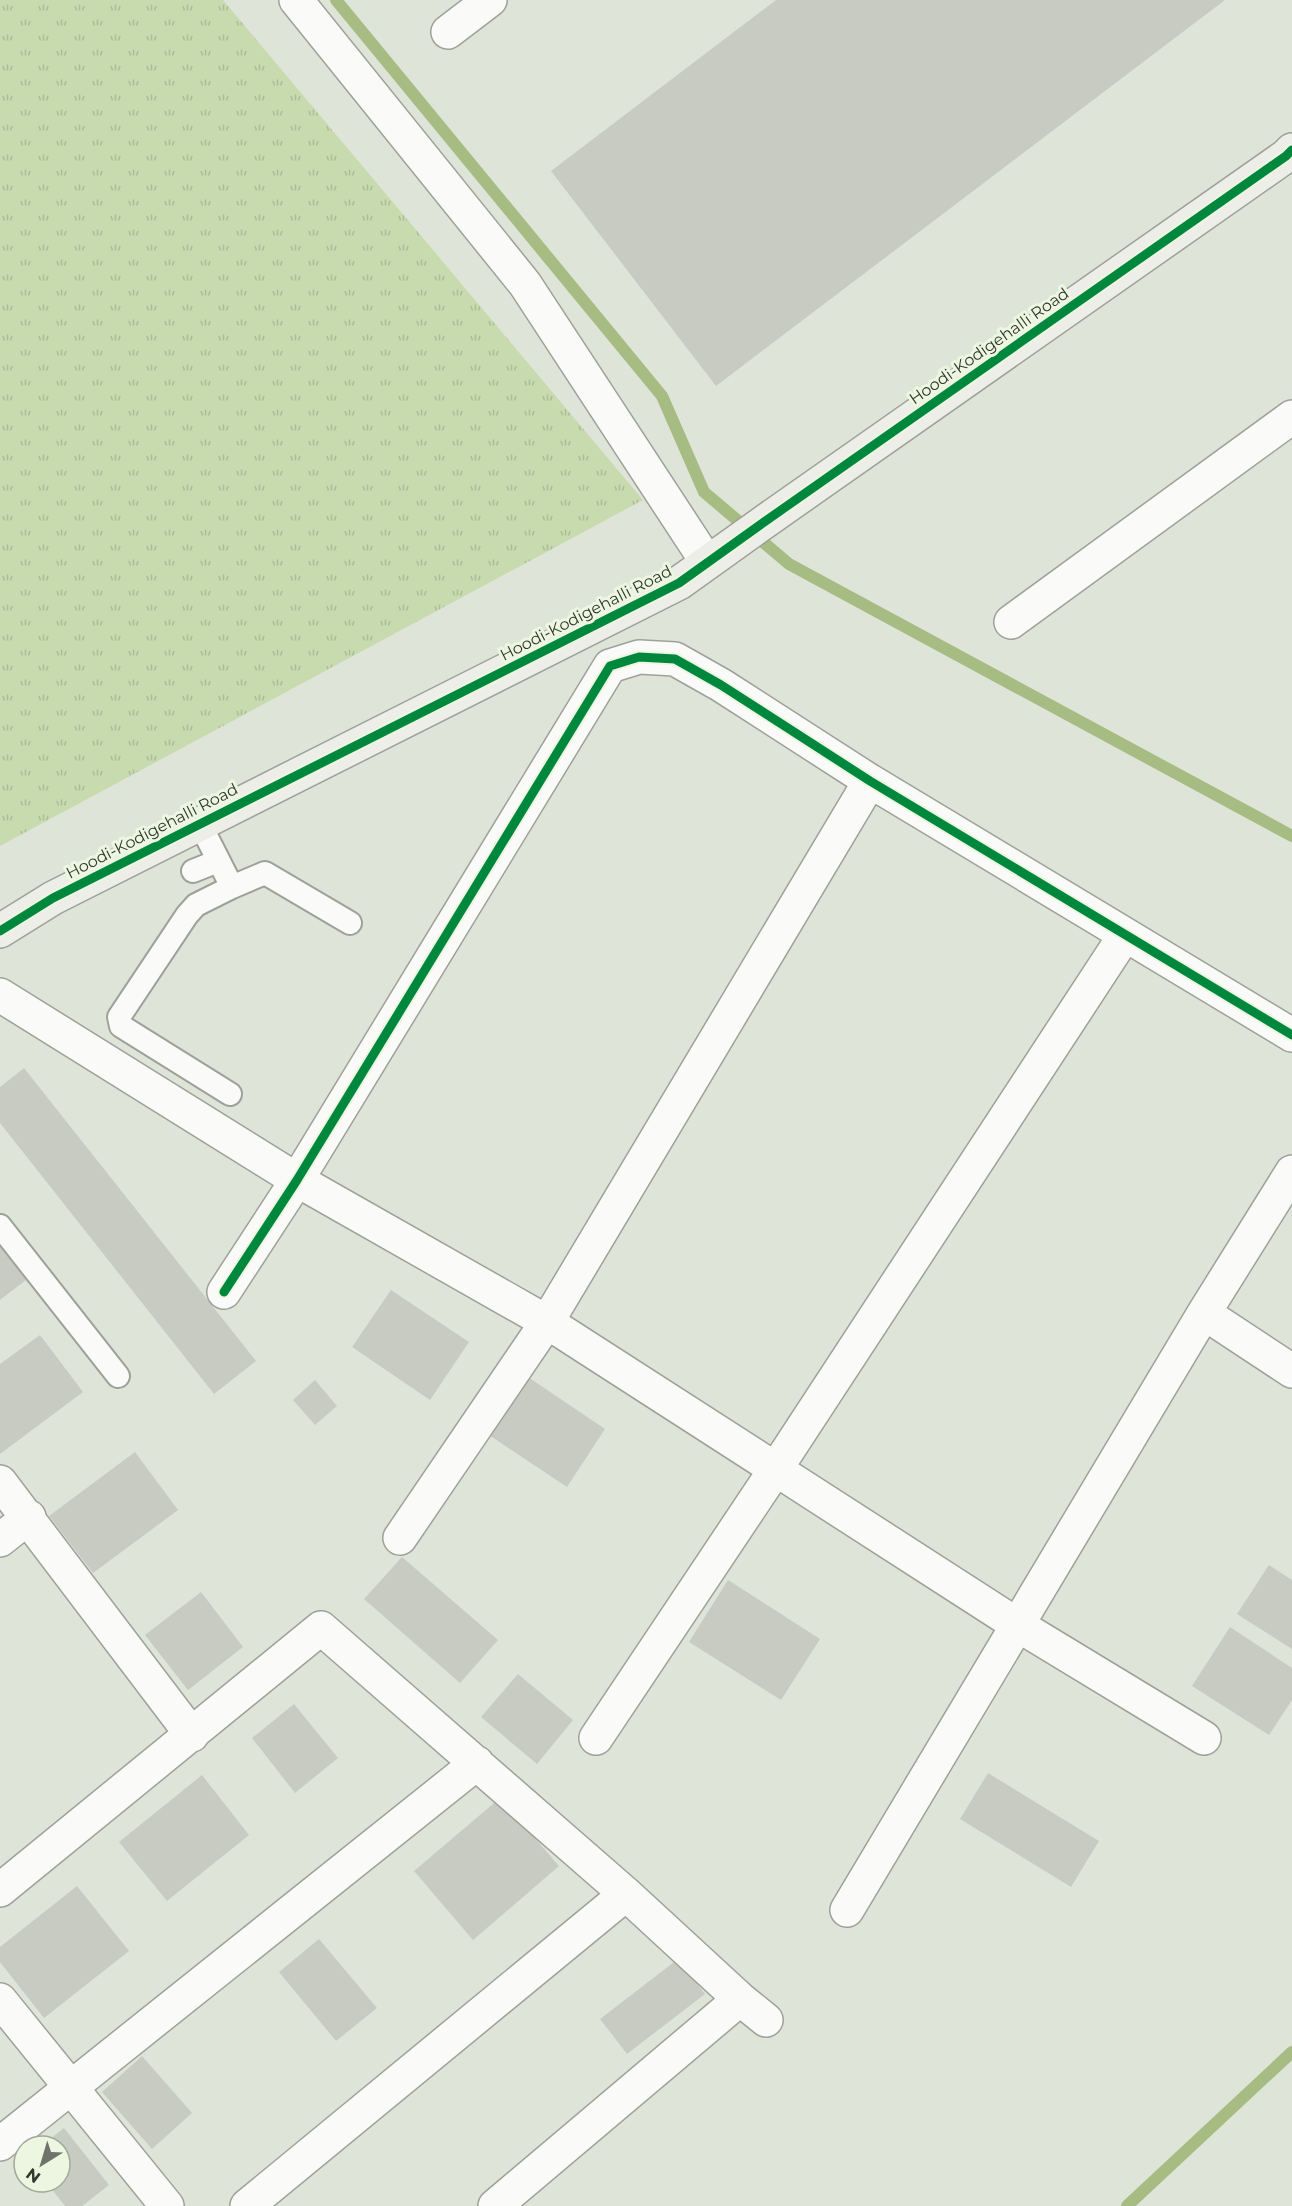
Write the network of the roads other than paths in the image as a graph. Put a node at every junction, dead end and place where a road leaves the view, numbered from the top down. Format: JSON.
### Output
{"nodes":[{"id":1,"x":296,"y":0,"type":"edge"},
{"id":2,"x":490,"y":0,"type":"edge"},
{"id":3,"x":448,"y":32,"type":"dead end"},
{"id":4,"x":1290,"y":157,"type":"edge"},
{"id":5,"x":1292,"y":417,"type":"edge"},
{"id":6,"x":707,"y":562,"type":"junction"},
{"id":7,"x":1011,"y":622,"type":"dead end"},
{"id":8,"x":870,"y":782,"type":"junction"},
{"id":9,"x":200,"y":824,"type":"junction"},
{"id":10,"x":218,"y":861,"type":"junction"},
{"id":11,"x":192,"y":871,"type":"dead end"},
{"id":12,"x":232,"y":887,"type":"junction"},
{"id":13,"x":350,"y":923,"type":"dead end"},
{"id":14,"x":0,"y":931,"type":"edge"},
{"id":15,"x":1125,"y":935,"type":"junction"},
{"id":16,"x":0,"y":995,"type":"edge"},
{"id":17,"x":1292,"y":1035,"type":"edge"},
{"id":18,"x":230,"y":1094,"type":"dead end"},
{"id":19,"x":1292,"y":1172,"type":"edge"},
{"id":20,"x":297,"y":1180,"type":"junction"},
{"id":21,"x":0,"y":1226,"type":"edge"},
{"id":22,"x":224,"y":1292,"type":"dead end"},
{"id":23,"x":1204,"y":1312,"type":"junction"},
{"id":24,"x":546,"y":1322,"type":"junction"},
{"id":25,"x":1292,"y":1371,"type":"edge"},
{"id":26,"x":118,"y":1376,"type":"dead end"},
{"id":27,"x":775,"y":1470,"type":"junction"},
{"id":28,"x":0,"y":1482,"type":"edge"},
{"id":29,"x":29,"y":1517,"type":"junction"},
{"id":30,"x":400,"y":1538,"type":"dead end"},
{"id":31,"x":0,"y":1540,"type":"edge"},
{"id":32,"x":1016,"y":1624,"type":"junction"},
{"id":33,"x":192,"y":1735,"type":"junction"},
{"id":34,"x":596,"y":1738,"type":"dead end"},
{"id":35,"x":1204,"y":1738,"type":"dead end"},
{"id":36,"x":477,"y":1763,"type":"junction"},
{"id":37,"x":0,"y":1890,"type":"edge"},
{"id":38,"x":626,"y":1894,"type":"junction"},
{"id":39,"x":847,"y":1910,"type":"dead end"},
{"id":40,"x":740,"y":1999,"type":"junction"},
{"id":41,"x":0,"y":2000,"type":"edge"},
{"id":42,"x":766,"y":2020,"type":"dead end"},
{"id":43,"x":71,"y":2088,"type":"junction"},
{"id":44,"x":0,"y":2144,"type":"edge"},
{"id":45,"x":167,"y":2206,"type":"edge"},
{"id":46,"x":247,"y":2206,"type":"edge"},
{"id":47,"x":495,"y":2206,"type":"edge"}],
"edges":[{"from":1,"to":6,"type":"street"},
{"from":2,"to":3,"type":"street"},
{"from":4,"to":6,"type":"street","name":"Hoodi-Kodigehalli Road"},
{"from":5,"to":7,"type":"street"},
{"from":6,"to":9,"type":"street","name":"Hoodi-Kodigehalli Road"},
{"from":8,"to":15,"type":"street"},
{"from":8,"to":20,"type":"street"},
{"from":8,"to":24,"type":"street"},
{"from":9,"to":10,"type":"lane"},
{"from":9,"to":14,"type":"street","name":"Hoodi-Kodigehalli Road"},
{"from":10,"to":11,"type":"lane"},
{"from":10,"to":12,"type":"lane"},
{"from":12,"to":13,"type":"lane"},
{"from":12,"to":18,"type":"lane"},
{"from":15,"to":17,"type":"street"},
{"from":15,"to":27,"type":"street"},
{"from":16,"to":20,"type":"street"},
{"from":19,"to":23,"type":"street"},
{"from":20,"to":22,"type":"street"},
{"from":20,"to":24,"type":"street"},
{"from":21,"to":26,"type":"lane"},
{"from":23,"to":25,"type":"street"},
{"from":23,"to":32,"type":"street"},
{"from":24,"to":27,"type":"street"},
{"from":24,"to":30,"type":"street"},
{"from":27,"to":32,"type":"street"},
{"from":27,"to":34,"type":"street"},
{"from":28,"to":29,"type":"street"},
{"from":29,"to":31,"type":"street"},
{"from":29,"to":33,"type":"street"},
{"from":32,"to":35,"type":"street"},
{"from":32,"to":39,"type":"street"},
{"from":33,"to":36,"type":"street"},
{"from":33,"to":37,"type":"street"},
{"from":36,"to":38,"type":"street"},
{"from":36,"to":43,"type":"street"},
{"from":38,"to":40,"type":"street"},
{"from":38,"to":46,"type":"street"},
{"from":40,"to":42,"type":"street"},
{"from":40,"to":47,"type":"street"},
{"from":41,"to":43,"type":"street"},
{"from":43,"to":44,"type":"street"},
{"from":43,"to":45,"type":"street"}]}
